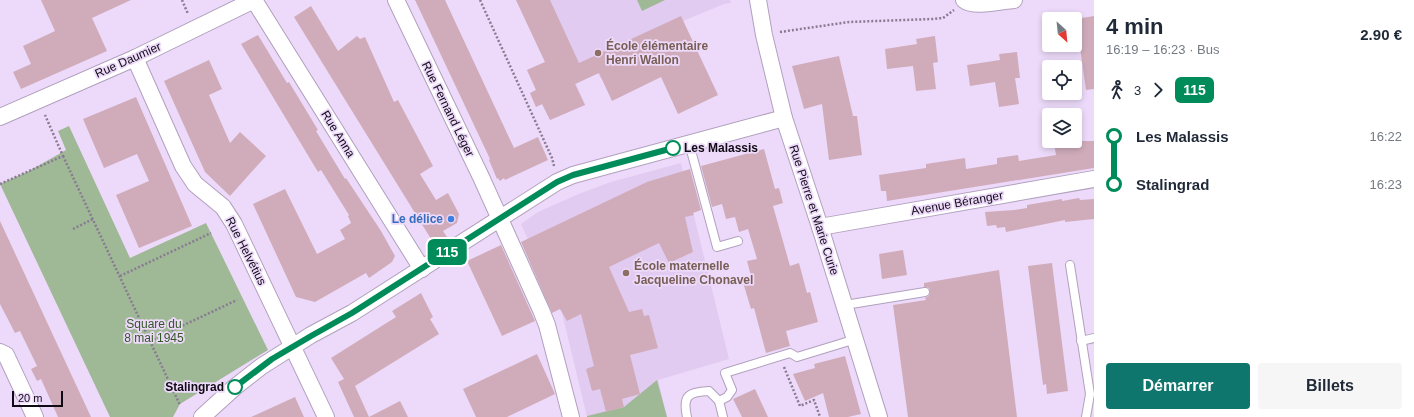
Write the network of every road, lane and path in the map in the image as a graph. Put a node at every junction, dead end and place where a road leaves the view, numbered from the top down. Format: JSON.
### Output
{"nodes":[{"id":1,"x":254,"y":0,"type":"edge"},
{"id":2,"x":396,"y":0,"type":"edge"},
{"id":3,"x":480,"y":0,"type":"edge"},
{"id":4,"x":758,"y":0,"type":"edge"},
{"id":5,"x":964,"y":0,"type":"edge"},
{"id":6,"x":1014,"y":0,"type":"edge"},
{"id":7,"x":939,"y":19,"type":"dead end"},
{"id":8,"x":764,"y":35,"type":"junction"},
{"id":9,"x":135,"y":58,"type":"junction"},
{"id":10,"x":38,"y":100,"type":"junction"},
{"id":11,"x":0,"y":117,"type":"edge"},
{"id":12,"x":784,"y":118,"type":"junction"},
{"id":13,"x":689,"y":143,"type":"junction"},
{"id":14,"x":63,"y":156,"type":"junction"},
{"id":15,"x":1094,"y":179,"type":"edge"},
{"id":16,"x":557,"y":182,"type":"junction"},
{"id":17,"x":0,"y":184,"type":"edge"},
{"id":18,"x":93,"y":218,"type":"junction"},
{"id":19,"x":500,"y":218,"type":"junction"},
{"id":20,"x":820,"y":227,"type":"junction"},
{"id":21,"x":73,"y":229,"type":"dead end"},
{"id":22,"x":211,"y":233,"type":"dead end"},
{"id":23,"x":738,"y":241,"type":"dead end"},
{"id":24,"x":1070,"y":265,"type":"dead end"},
{"id":25,"x":422,"y":269,"type":"junction"},
{"id":26,"x":120,"y":276,"type":"junction"},
{"id":27,"x":925,"y":292,"type":"dead end"},
{"id":28,"x":237,"y":300,"type":"dead end"},
{"id":29,"x":845,"y":305,"type":"junction"},
{"id":30,"x":1094,"y":338,"type":"edge"},
{"id":31,"x":856,"y":339,"type":"junction"},
{"id":32,"x":1081,"y":340,"type":"junction"},
{"id":33,"x":150,"y":341,"type":"junction"},
{"id":34,"x":292,"y":346,"type":"junction"},
{"id":35,"x":0,"y":352,"type":"edge"},
{"id":36,"x":780,"y":356,"type":"junction"},
{"id":37,"x":719,"y":401,"type":"junction"},
{"id":38,"x":180,"y":404,"type":"dead end"},
{"id":39,"x":34,"y":417,"type":"edge"},
{"id":40,"x":202,"y":417,"type":"edge"},
{"id":41,"x":326,"y":417,"type":"edge"},
{"id":42,"x":571,"y":417,"type":"edge"},
{"id":43,"x":687,"y":417,"type":"edge"},
{"id":44,"x":723,"y":417,"type":"edge"},
{"id":45,"x":820,"y":417,"type":"edge"},
{"id":46,"x":879,"y":417,"type":"edge"},
{"id":47,"x":1086,"y":417,"type":"edge"}],
"edges":[{"from":1,"to":9,"type":"street","name":"Rue Daumier"},
{"from":1,"to":25,"type":"street","name":"Rue Anna"},
{"from":2,"to":19,"type":"street","name":"Rue Fernand Léger"},
{"from":3,"to":16,"type":"path"},
{"from":4,"to":8,"type":"street","name":"Rue Pierre et Marie Curie"},
{"from":5,"to":6,"type":"street"},
{"from":7,"to":8,"type":"path"},
{"from":8,"to":12,"type":"street","name":"Rue Pierre et Marie Curie"},
{"from":9,"to":10,"type":"street","name":"Rue Daumier"},
{"from":9,"to":34,"type":"street","name":"Rue Helvétius"},
{"from":10,"to":11,"type":"street","name":"Rue Daumier"},
{"from":10,"to":14,"type":"path"},
{"from":12,"to":13,"type":"street"},
{"from":12,"to":20,"type":"street","name":"Rue Pierre et Marie Curie"},
{"from":13,"to":16,"type":"street"},
{"from":13,"to":23,"type":"lane"},
{"from":14,"to":17,"type":"path"},
{"from":14,"to":18,"type":"path"},
{"from":15,"to":20,"type":"street","name":"Avenue Béranger"},
{"from":16,"to":19,"type":"street"},
{"from":18,"to":21,"type":"path"},
{"from":18,"to":26,"type":"path"},
{"from":19,"to":25,"type":"street"},
{"from":19,"to":42,"type":"street","name":"Rue Fernand Léger"},
{"from":20,"to":29,"type":"street","name":"Rue Pierre et Marie Curie"},
{"from":22,"to":26,"type":"path"},
{"from":24,"to":32,"type":"lane"},
{"from":25,"to":34,"type":"street"},
{"from":26,"to":33,"type":"path"},
{"from":27,"to":29,"type":"lane"},
{"from":28,"to":33,"type":"path"},
{"from":29,"to":31,"type":"street","name":"Rue Pierre et Marie Curie"},
{"from":30,"to":32,"type":"lane"},
{"from":31,"to":36,"type":"lane"},
{"from":31,"to":46,"type":"street","name":"Rue Pierre et Marie Curie"},
{"from":32,"to":47,"type":"lane"},
{"from":33,"to":38,"type":"path"},
{"from":34,"to":40,"type":"street"},
{"from":34,"to":41,"type":"street","name":"Rue Helvétius"},
{"from":35,"to":39,"type":"street"},
{"from":36,"to":37,"type":"lane"},
{"from":36,"to":45,"type":"path"},
{"from":37,"to":43,"type":"lane"},
{"from":37,"to":44,"type":"lane"}]}
